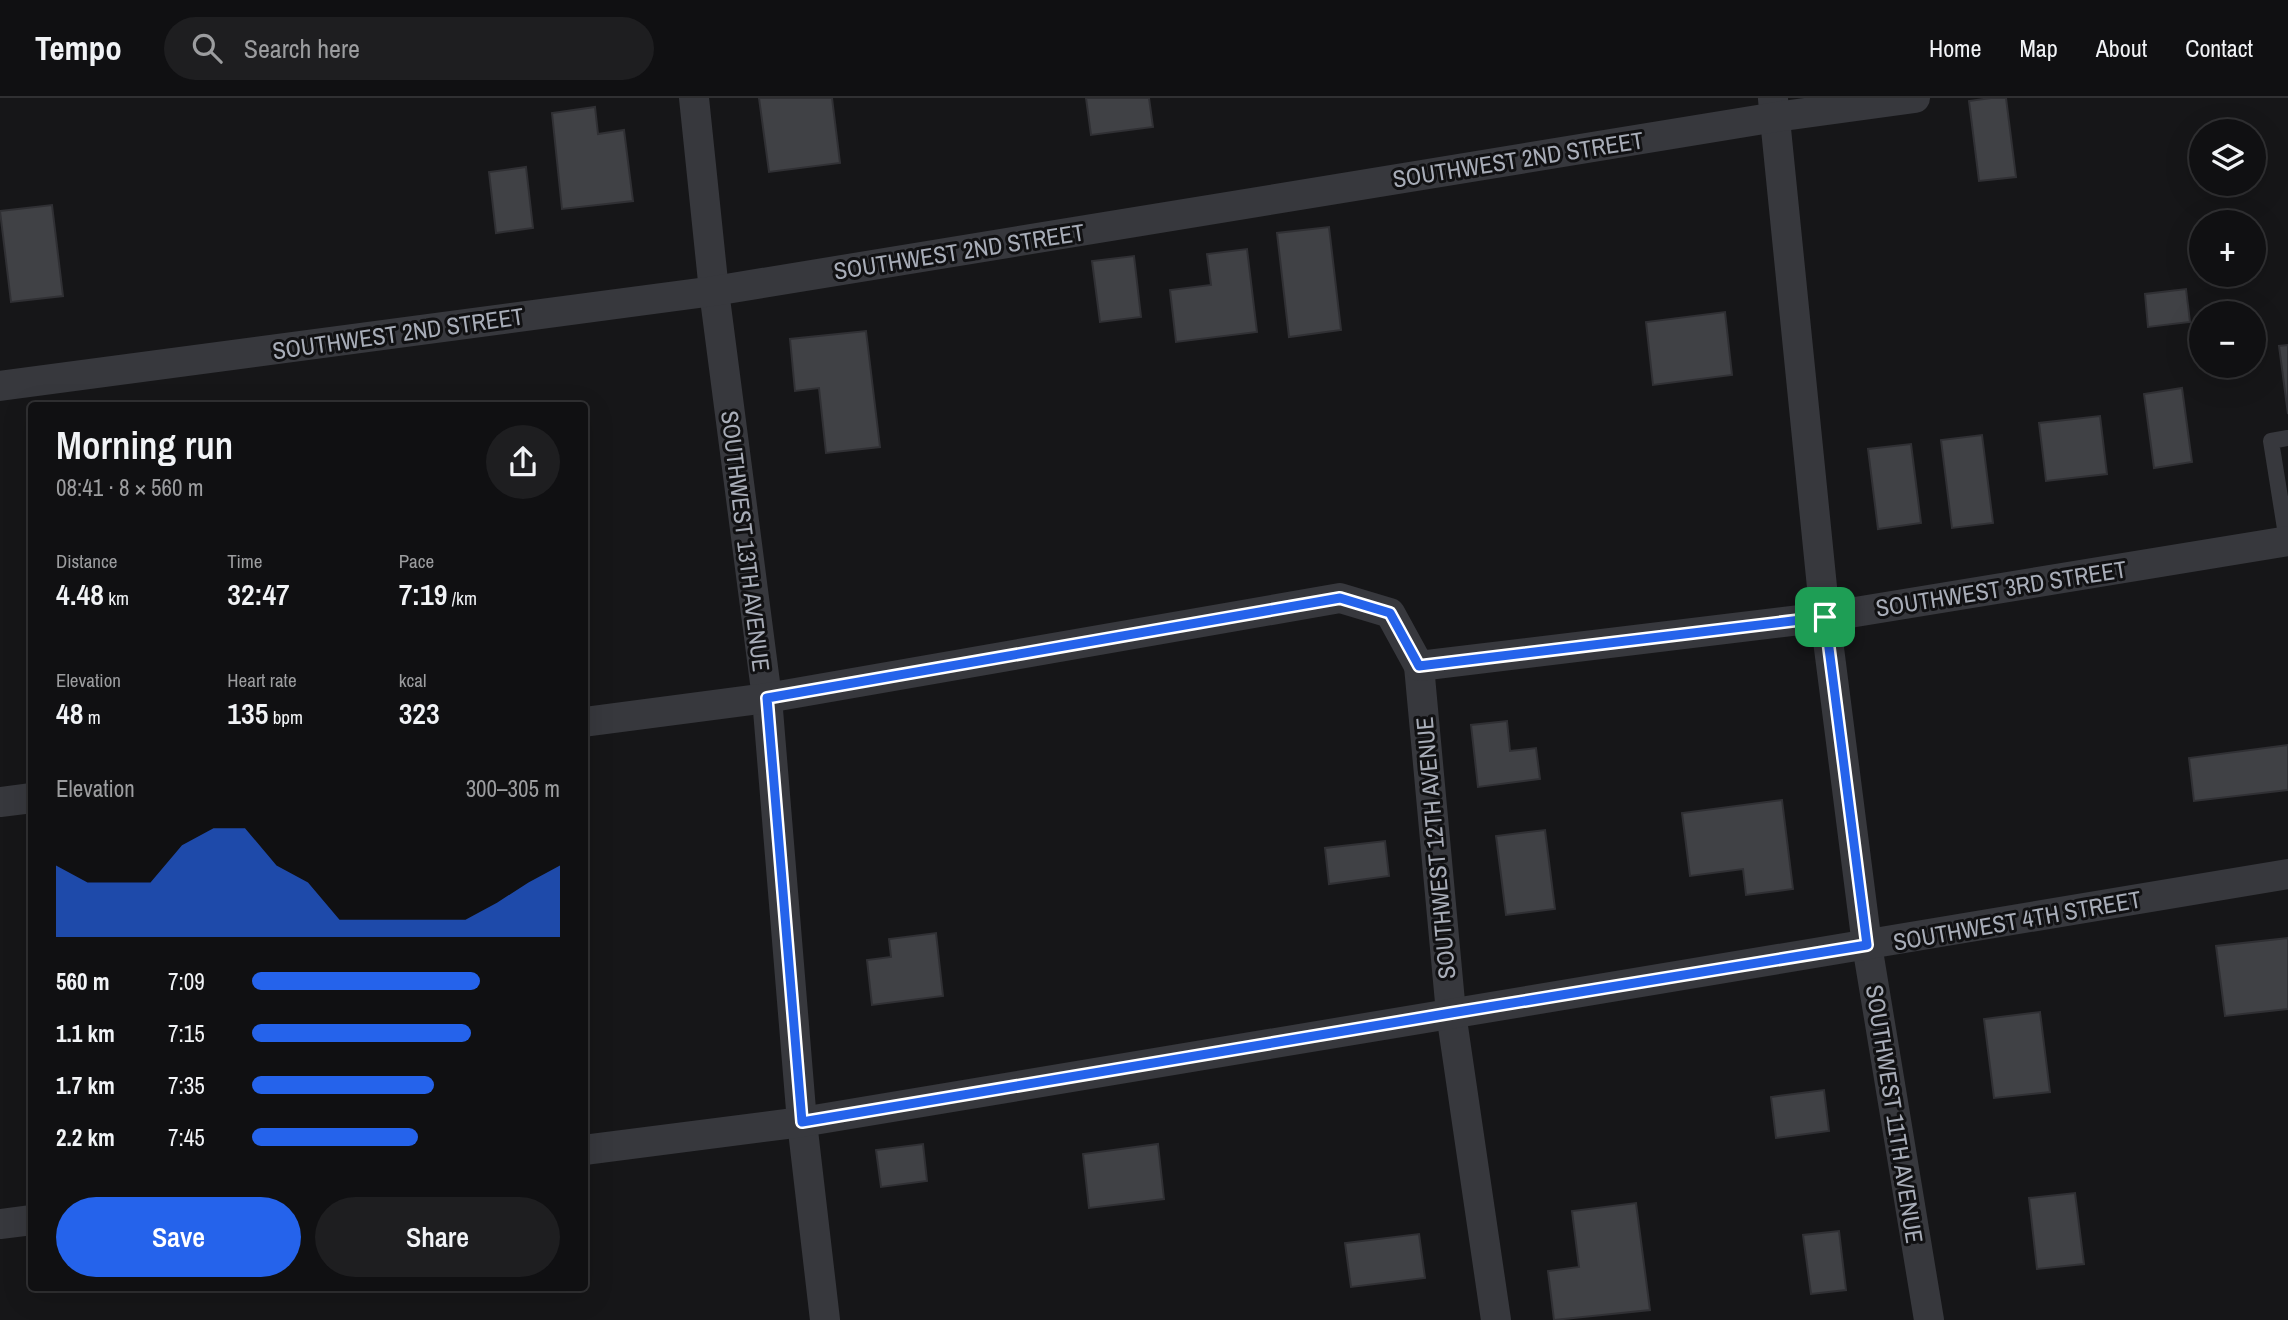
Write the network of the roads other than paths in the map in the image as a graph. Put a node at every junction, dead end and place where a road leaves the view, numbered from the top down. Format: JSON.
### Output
{"nodes":[{"id":1,"x":694,"y":98,"type":"edge"},
{"id":2,"x":1915,"y":98,"type":"edge"},
{"id":3,"x":1775,"y":107,"type":"edge"},
{"id":4,"x":714,"y":291,"type":"junction"},
{"id":5,"x":0,"y":386,"type":"edge"},
{"id":6,"x":2288,"y":438,"type":"edge"},
{"id":7,"x":2288,"y":541,"type":"edge"},
{"id":8,"x":1825,"y":617,"type":"junction"},
{"id":9,"x":1419,"y":666,"type":"junction"},
{"id":10,"x":767,"y":698,"type":"junction"},
{"id":11,"x":588,"y":721,"type":"edge"},
{"id":12,"x":28,"y":798,"type":"edge"},
{"id":13,"x":0,"y":802,"type":"edge"},
{"id":14,"x":2288,"y":874,"type":"edge"},
{"id":15,"x":1867,"y":945,"type":"junction"},
{"id":16,"x":1451,"y":1013,"type":"junction"},
{"id":17,"x":802,"y":1122,"type":"junction"},
{"id":18,"x":588,"y":1149,"type":"edge"},
{"id":19,"x":28,"y":1220,"type":"edge"},
{"id":20,"x":0,"y":1224,"type":"edge"},
{"id":21,"x":825,"y":1320,"type":"edge"},
{"id":22,"x":1496,"y":1320,"type":"edge"},
{"id":23,"x":1929,"y":1320,"type":"edge"}],
"edges":[{"from":1,"to":4,"type":"street","name":"SOUTHWEST 13TH AVENUE"},
{"from":2,"to":3,"type":"street","name":"SOUTHWEST 2ND STREET"},
{"from":3,"to":4,"type":"street","name":"SOUTHWEST 2ND STREET"},
{"from":3,"to":8,"type":"street","name":"SOUTHWEST 11TH AVENUE"},
{"from":4,"to":5,"type":"street","name":"SOUTHWEST 2ND STREET"},
{"from":4,"to":10,"type":"street","name":"SOUTHWEST 13TH AVENUE"},
{"from":6,"to":7,"type":"lane"},
{"from":7,"to":8,"type":"street","name":"SOUTHWEST 3RD STREET"},
{"from":8,"to":9,"type":"street","name":"SOUTHWEST 3RD STREET"},
{"from":8,"to":15,"type":"street","name":"SOUTHWEST 11TH AVENUE"},
{"from":9,"to":10,"type":"street"},
{"from":9,"to":16,"type":"street","name":"SOUTHWEST 12TH AVENUE"},
{"from":10,"to":11,"type":"street"},
{"from":10,"to":17,"type":"street","name":"SOUTHWEST 13TH AVENUE"},
{"from":12,"to":13,"type":"street"},
{"from":14,"to":15,"type":"street","name":"SOUTHWEST 4TH STREET"},
{"from":15,"to":16,"type":"street","name":"SOUTHWEST 4TH STREET"},
{"from":15,"to":23,"type":"street","name":"SOUTHWEST 11TH AVENUE"},
{"from":16,"to":17,"type":"street","name":"SOUTHWEST 4TH STREET"},
{"from":16,"to":22,"type":"street","name":"SOUTHWEST 12TH AVENUE"},
{"from":17,"to":18,"type":"street","name":"SOUTHWEST 4TH STREET"},
{"from":17,"to":21,"type":"street","name":"SOUTHWEST 13TH AVENUE"},
{"from":19,"to":20,"type":"street"}]}
